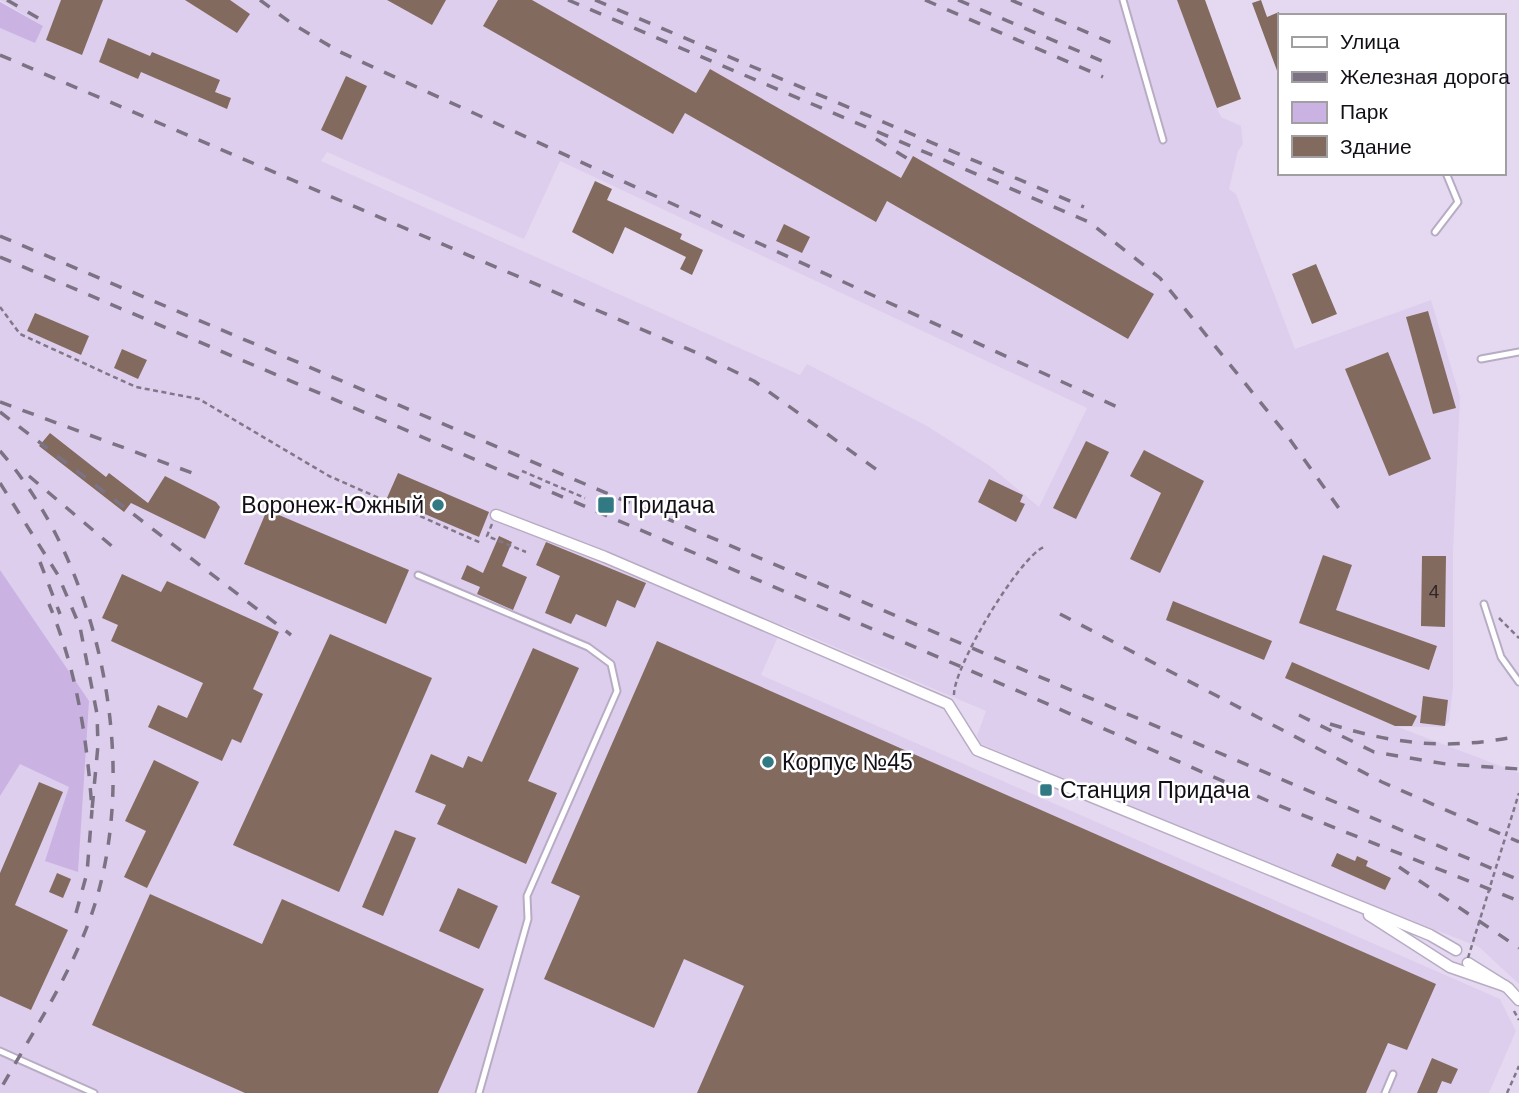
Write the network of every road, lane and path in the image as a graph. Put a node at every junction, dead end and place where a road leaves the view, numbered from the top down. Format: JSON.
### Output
{"nodes":[{"id":1,"x":1123,"y":0,"type":"edge"},
{"id":2,"x":1163,"y":140,"type":"dead end"},
{"id":3,"x":1448,"y":175,"type":"edge"},
{"id":4,"x":1435,"y":232,"type":"dead end"},
{"id":5,"x":0,"y":307,"type":"edge"},
{"id":6,"x":1519,"y":352,"type":"edge"},
{"id":7,"x":1481,"y":359,"type":"dead end"},
{"id":8,"x":522,"y":471,"type":"dead end"},
{"id":9,"x":585,"y":498,"type":"dead end"},
{"id":10,"x":496,"y":515,"type":"joint"},
{"id":11,"x":481,"y":544,"type":"dead end"},
{"id":12,"x":1044,"y":547,"type":"dead end"},
{"id":13,"x":526,"y":552,"type":"dead end"},
{"id":14,"x":418,"y":575,"type":"dead end"},
{"id":15,"x":1484,"y":604,"type":"joint"},
{"id":16,"x":1519,"y":638,"type":"edge"},
{"id":17,"x":1519,"y":682,"type":"edge"},
{"id":18,"x":953,"y":690,"type":"dead end"},
{"id":19,"x":1519,"y":793,"type":"edge"},
{"id":20,"x":1353,"y":905,"type":"junction"},
{"id":21,"x":1456,"y":950,"type":"dead end"},
{"id":22,"x":1468,"y":961,"type":"joint"},
{"id":23,"x":1505,"y":986,"type":"junction"},
{"id":24,"x":1519,"y":1000,"type":"edge"},
{"id":25,"x":0,"y":1051,"type":"edge"},
{"id":26,"x":1519,"y":1066,"type":"edge"},
{"id":27,"x":1393,"y":1074,"type":"dead end"},
{"id":28,"x":94,"y":1093,"type":"edge"},
{"id":29,"x":479,"y":1093,"type":"edge"},
{"id":30,"x":1385,"y":1093,"type":"edge"},
{"id":31,"x":1507,"y":1093,"type":"edge"}],
"edges":[{"from":1,"to":2,"type":"lane"},
{"from":3,"to":4,"type":"lane"},
{"from":5,"to":11,"type":"path"},
{"from":6,"to":7,"type":"lane"},
{"from":8,"to":9,"type":"path"},
{"from":10,"to":13,"type":"path"},
{"from":10,"to":20,"type":"street"},
{"from":12,"to":18,"type":"path"},
{"from":14,"to":29,"type":"lane"},
{"from":15,"to":16,"type":"path"},
{"from":15,"to":17,"type":"lane"},
{"from":19,"to":22,"type":"path","bridge":true},
{"from":20,"to":21,"type":"street"},
{"from":20,"to":23,"type":"street"},
{"from":22,"to":23,"type":"street"},
{"from":23,"to":24,"type":"street"},
{"from":25,"to":28,"type":"lane"},
{"from":26,"to":31,"type":"path"},
{"from":27,"to":30,"type":"lane"}]}
